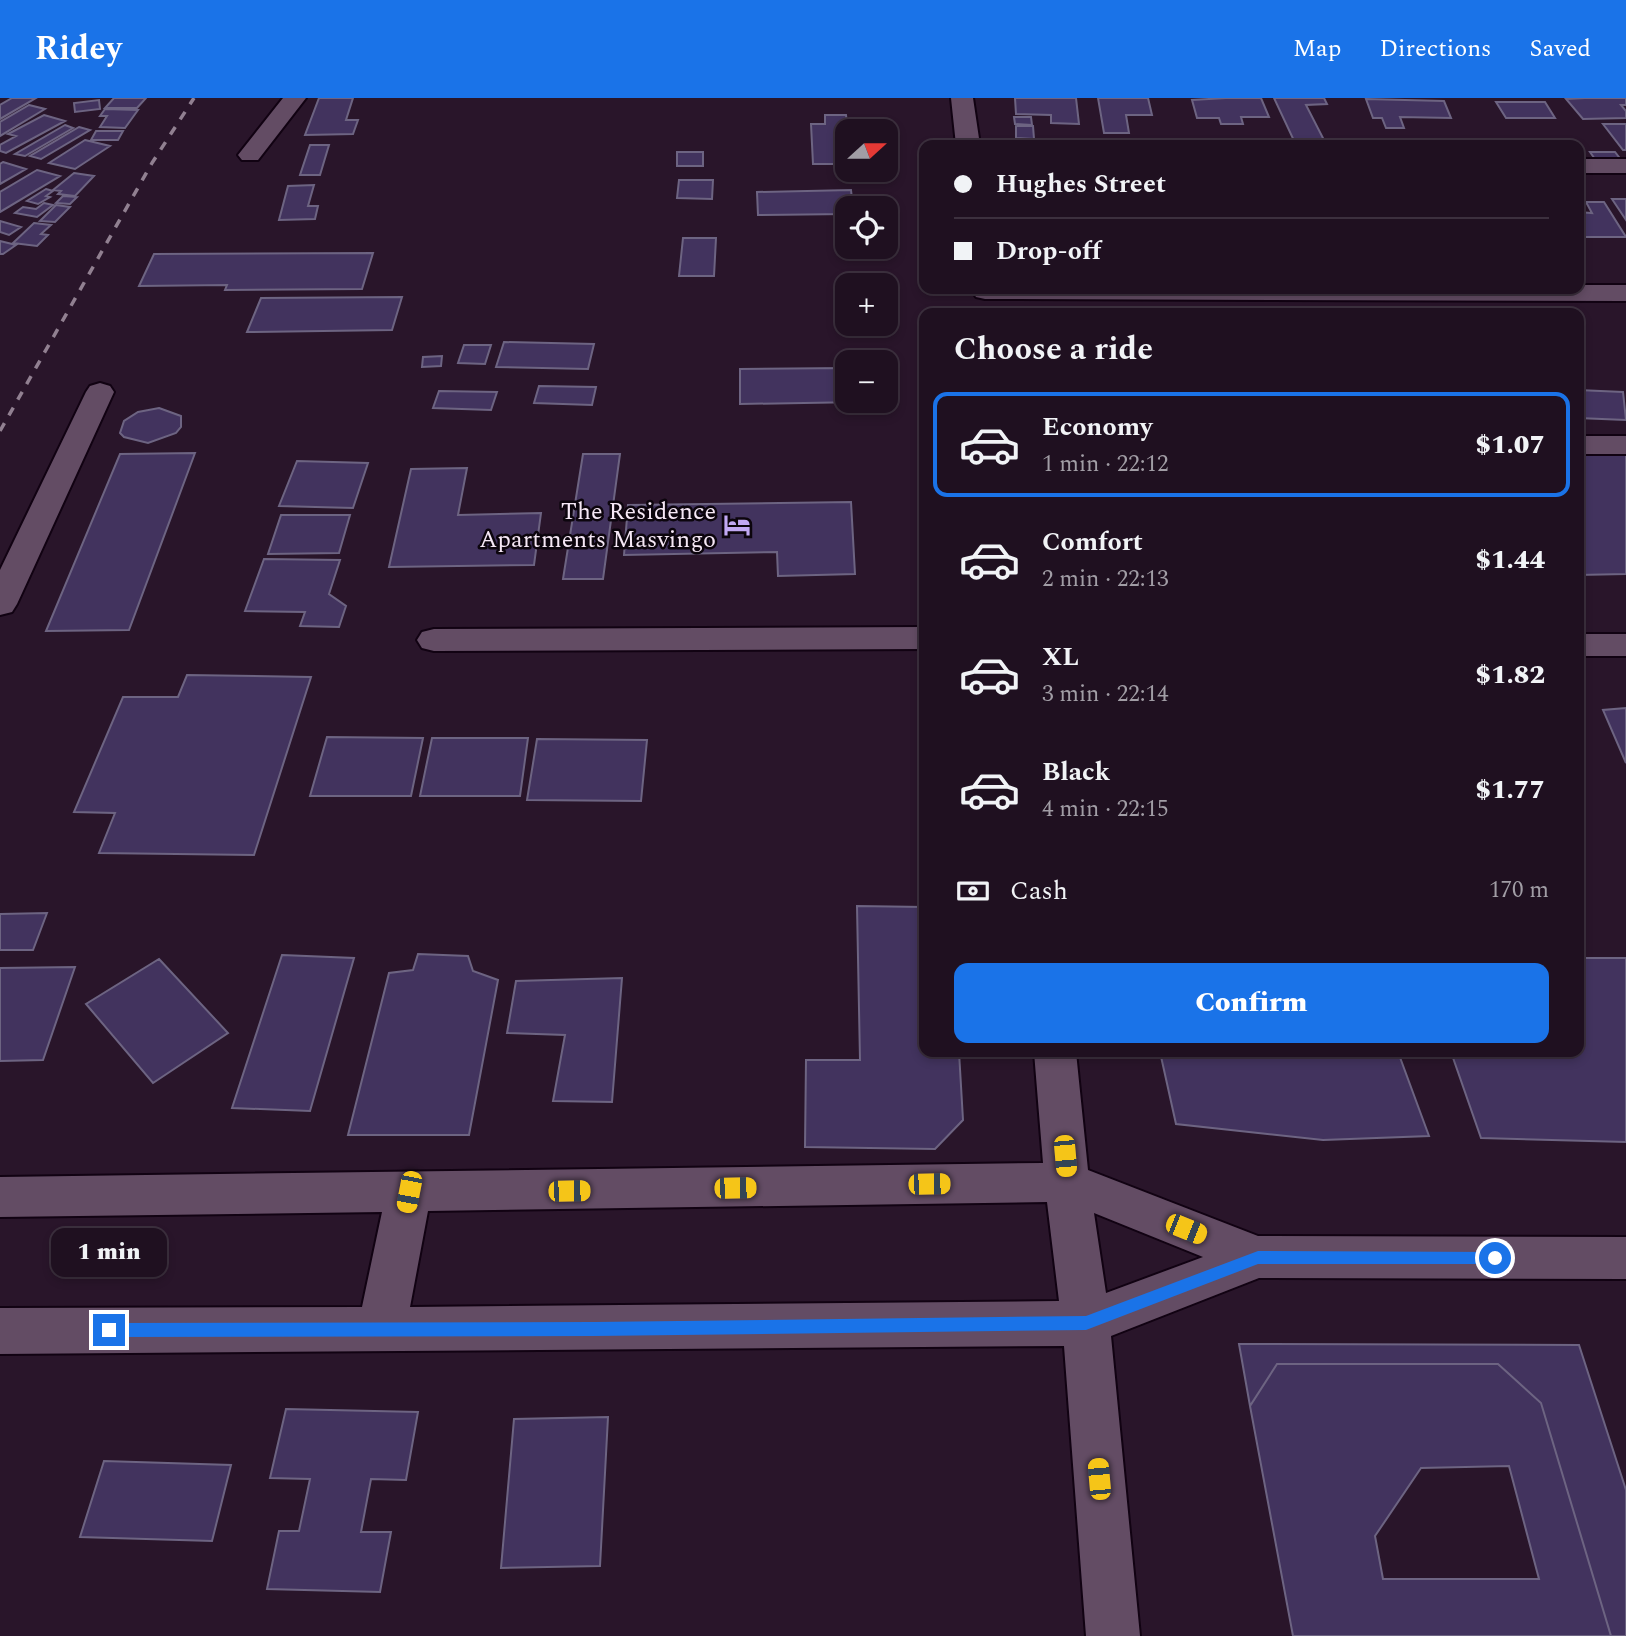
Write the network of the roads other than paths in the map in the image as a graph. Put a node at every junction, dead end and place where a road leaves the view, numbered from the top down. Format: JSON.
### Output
{"nodes":[{"id":1,"x":295,"y":98,"type":"edge"},
{"id":2,"x":962,"y":98,"type":"edge"},
{"id":3,"x":967,"y":140,"type":"edge"},
{"id":4,"x":250,"y":155,"type":"dead end"},
{"id":5,"x":1584,"y":166,"type":"edge"},
{"id":6,"x":1626,"y":166,"type":"edge"},
{"id":7,"x":1584,"y":293,"type":"edge"},
{"id":8,"x":1626,"y":293,"type":"edge"},
{"id":9,"x":1498,"y":294,"type":"edge"},
{"id":10,"x":985,"y":298,"type":"edge"},
{"id":11,"x":100,"y":392,"type":"dead end"},
{"id":12,"x":1584,"y":445,"type":"edge"},
{"id":13,"x":1626,"y":445,"type":"edge"},
{"id":14,"x":0,"y":604,"type":"edge"},
{"id":15,"x":919,"y":638,"type":"edge"},
{"id":16,"x":434,"y":640,"type":"dead end"},
{"id":17,"x":1584,"y":645,"type":"edge"},
{"id":18,"x":1626,"y":645,"type":"edge"},
{"id":19,"x":1055,"y":1057,"type":"edge"},
{"id":20,"x":1067,"y":1182,"type":"junction"},
{"id":21,"x":409,"y":1192,"type":"junction"},
{"id":22,"x":0,"y":1197,"type":"edge"},
{"id":23,"x":1258,"y":1257,"type":"junction"},
{"id":24,"x":1626,"y":1258,"type":"edge"},
{"id":25,"x":1086,"y":1323,"type":"junction"},
{"id":26,"x":382,"y":1328,"type":"junction"},
{"id":27,"x":0,"y":1331,"type":"edge"},
{"id":28,"x":1113,"y":1636,"type":"edge"}],
"edges":[{"from":1,"to":4,"type":"street"},
{"from":2,"to":3,"type":"street"},
{"from":5,"to":6,"type":"street"},
{"from":7,"to":8,"type":"street"},
{"from":9,"to":10,"type":"street"},
{"from":11,"to":14,"type":"street"},
{"from":12,"to":13,"type":"street"},
{"from":15,"to":16,"type":"street"},
{"from":17,"to":18,"type":"street"},
{"from":19,"to":20,"type":"street"},
{"from":20,"to":21,"type":"street"},
{"from":20,"to":23,"type":"street"},
{"from":20,"to":25,"type":"street"},
{"from":21,"to":22,"type":"street"},
{"from":21,"to":26,"type":"street"},
{"from":23,"to":24,"type":"street"},
{"from":23,"to":25,"type":"street"},
{"from":25,"to":26,"type":"street"},
{"from":25,"to":28,"type":"street"},
{"from":26,"to":27,"type":"street"}]}
